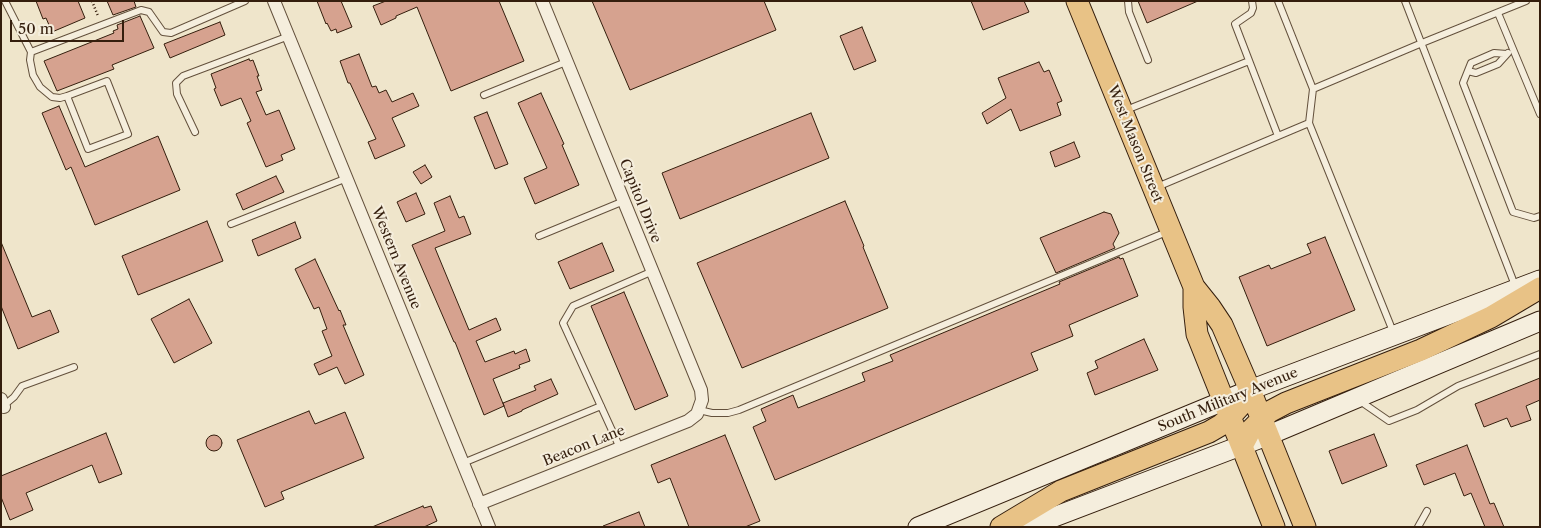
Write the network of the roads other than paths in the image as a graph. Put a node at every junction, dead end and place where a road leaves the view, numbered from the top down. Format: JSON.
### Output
{"nodes":[{"id":1,"x":6,"y":1,"type":"edge"},
{"id":2,"x":245,"y":1,"type":"edge"},
{"id":3,"x":274,"y":1,"type":"edge"},
{"id":4,"x":542,"y":1,"type":"edge"},
{"id":5,"x":1077,"y":1,"type":"edge"},
{"id":6,"x":1128,"y":1,"type":"edge"},
{"id":7,"x":1252,"y":1,"type":"edge"},
{"id":8,"x":1278,"y":1,"type":"edge"},
{"id":9,"x":1405,"y":1,"type":"edge"},
{"id":10,"x":1526,"y":1,"type":"edge"},
{"id":11,"x":1498,"y":13,"type":"junction"},
{"id":12,"x":289,"y":36,"type":"junction"},
{"id":13,"x":1422,"y":43,"type":"junction"},
{"id":14,"x":1514,"y":51,"type":"junction"},
{"id":15,"x":31,"y":52,"type":"junction"},
{"id":16,"x":1507,"y":54,"type":"junction"},
{"id":17,"x":1148,"y":60,"type":"dead end"},
{"id":18,"x":1249,"y":61,"type":"junction"},
{"id":19,"x":566,"y":62,"type":"junction"},
{"id":20,"x":1468,"y":71,"type":"junction"},
{"id":21,"x":1313,"y":89,"type":"junction"},
{"id":22,"x":484,"y":95,"type":"dead end"},
{"id":23,"x":67,"y":96,"type":"junction"},
{"id":24,"x":1122,"y":112,"type":"junction"},
{"id":25,"x":1540,"y":114,"type":"edge"},
{"id":26,"x":1309,"y":123,"type":"junction"},
{"id":27,"x":195,"y":132,"type":"dead end"},
{"id":28,"x":1278,"y":136,"type":"junction"},
{"id":29,"x":347,"y":178,"type":"junction"},
{"id":30,"x":1154,"y":189,"type":"junction"},
{"id":31,"x":624,"y":201,"type":"junction"},
{"id":32,"x":1540,"y":216,"type":"edge"},
{"id":33,"x":230,"y":224,"type":"dead end"},
{"id":34,"x":1171,"y":230,"type":"junction"},
{"id":35,"x":538,"y":236,"type":"dead end"},
{"id":36,"x":653,"y":271,"type":"junction"},
{"id":37,"x":1540,"y":280,"type":"edge"},
{"id":38,"x":1194,"y":287,"type":"junction"},
{"id":39,"x":1540,"y":288,"type":"edge"},
{"id":40,"x":1516,"y":289,"type":"junction"},
{"id":41,"x":1540,"y":321,"type":"edge"},
{"id":42,"x":1394,"y":335,"type":"junction"},
{"id":43,"x":1540,"y":354,"type":"edge"},
{"id":44,"x":74,"y":367,"type":"dead end"},
{"id":45,"x":1250,"y":390,"type":"junction"},
{"id":46,"x":1357,"y":398,"type":"junction"},
{"id":47,"x":2,"y":404,"type":"edge"},
{"id":48,"x":601,"y":406,"type":"junction"},
{"id":49,"x":1227,"y":409,"type":"junction"},
{"id":50,"x":698,"y":412,"type":"junction"},
{"id":51,"x":1265,"y":427,"type":"junction"},
{"id":52,"x":1242,"y":446,"type":"junction"},
{"id":53,"x":620,"y":448,"type":"junction"},
{"id":54,"x":463,"y":463,"type":"junction"},
{"id":55,"x":480,"y":504,"type":"junction"},
{"id":56,"x":1428,"y":511,"type":"dead end"},
{"id":57,"x":489,"y":527,"type":"edge"},
{"id":58,"x":918,"y":527,"type":"edge"},
{"id":59,"x":1000,"y":527,"type":"edge"},
{"id":60,"x":1028,"y":527,"type":"edge"},
{"id":61,"x":1274,"y":527,"type":"edge"},
{"id":62,"x":1304,"y":527,"type":"edge"},
{"id":63,"x":1418,"y":527,"type":"edge"}],
"edges":[{"from":1,"to":15,"type":"lane"},
{"from":2,"to":15,"type":"lane"},
{"from":3,"to":12,"type":"street","name":"Western Avenue"},
{"from":4,"to":19,"type":"street","name":"Capitol Drive"},
{"from":5,"to":24,"type":"main road","name":"West Mason Street"},
{"from":6,"to":17,"type":"lane"},
{"from":7,"to":18,"type":"lane"},
{"from":8,"to":21,"type":"lane"},
{"from":9,"to":13,"type":"lane"},
{"from":10,"to":11,"type":"lane"},
{"from":11,"to":13,"type":"lane"},
{"from":11,"to":14,"type":"lane"},
{"from":12,"to":27,"type":"lane"},
{"from":12,"to":29,"type":"street","name":"Western Avenue"},
{"from":13,"to":21,"type":"lane"},
{"from":13,"to":40,"type":"lane"},
{"from":14,"to":16,"type":"lane"},
{"from":14,"to":25,"type":"lane"},
{"from":15,"to":23,"type":"lane"},
{"from":16,"to":20,"type":"lane"},
{"from":16,"to":20,"type":"lane"},
{"from":18,"to":24,"type":"lane"},
{"from":18,"to":28,"type":"lane"},
{"from":19,"to":22,"type":"lane"},
{"from":19,"to":31,"type":"street","name":"Capitol Drive"},
{"from":20,"to":32,"type":"lane"},
{"from":21,"to":26,"type":"lane"},
{"from":23,"to":23,"type":"lane"},
{"from":24,"to":30,"type":"main road","name":"West Mason Street"},
{"from":26,"to":28,"type":"lane"},
{"from":26,"to":42,"type":"lane"},
{"from":28,"to":30,"type":"lane"},
{"from":29,"to":33,"type":"lane"},
{"from":29,"to":54,"type":"street","name":"Western Avenue"},
{"from":30,"to":34,"type":"main road","name":"West Mason Street"},
{"from":31,"to":35,"type":"lane"},
{"from":31,"to":36,"type":"street","name":"Capitol Drive"},
{"from":34,"to":38,"type":"main road","name":"West Mason Street"},
{"from":34,"to":50,"type":"lane"},
{"from":36,"to":48,"type":"lane"},
{"from":36,"to":50,"type":"street","name":"Capitol Drive"},
{"from":37,"to":40,"type":"main road","name":"South Military Avenue"},
{"from":38,"to":45,"type":"main road","name":"West Mason Street"},
{"from":38,"to":49,"type":"main road","name":"West Mason Street"},
{"from":39,"to":51,"type":"main road"},
{"from":40,"to":42,"type":"main road","name":"South Military Avenue"},
{"from":41,"to":46,"type":"main road"},
{"from":42,"to":45,"type":"main road","name":"South Military Avenue"},
{"from":43,"to":46,"type":"lane"},
{"from":44,"to":47,"type":"lane"},
{"from":45,"to":49,"type":"main road"},
{"from":45,"to":51,"type":"main road","name":"West Mason Street"},
{"from":46,"to":51,"type":"main road"},
{"from":48,"to":53,"type":"lane"},
{"from":48,"to":54,"type":"lane"},
{"from":49,"to":52,"type":"main road","name":"West Mason Street"},
{"from":49,"to":58,"type":"main road","name":"South Military Avenue"},
{"from":49,"to":59,"type":"main road"},
{"from":50,"to":53,"type":"street","name":"Beacon Lane"},
{"from":51,"to":52,"type":"main road"},
{"from":51,"to":62,"type":"main road","name":"West Mason Street"},
{"from":52,"to":60,"type":"main road"},
{"from":52,"to":61,"type":"main road","name":"West Mason Street"},
{"from":53,"to":55,"type":"street","name":"Beacon Lane"},
{"from":54,"to":55,"type":"street","name":"Western Avenue"},
{"from":55,"to":57,"type":"street","name":"Western Avenue"},
{"from":56,"to":63,"type":"lane"}]}
